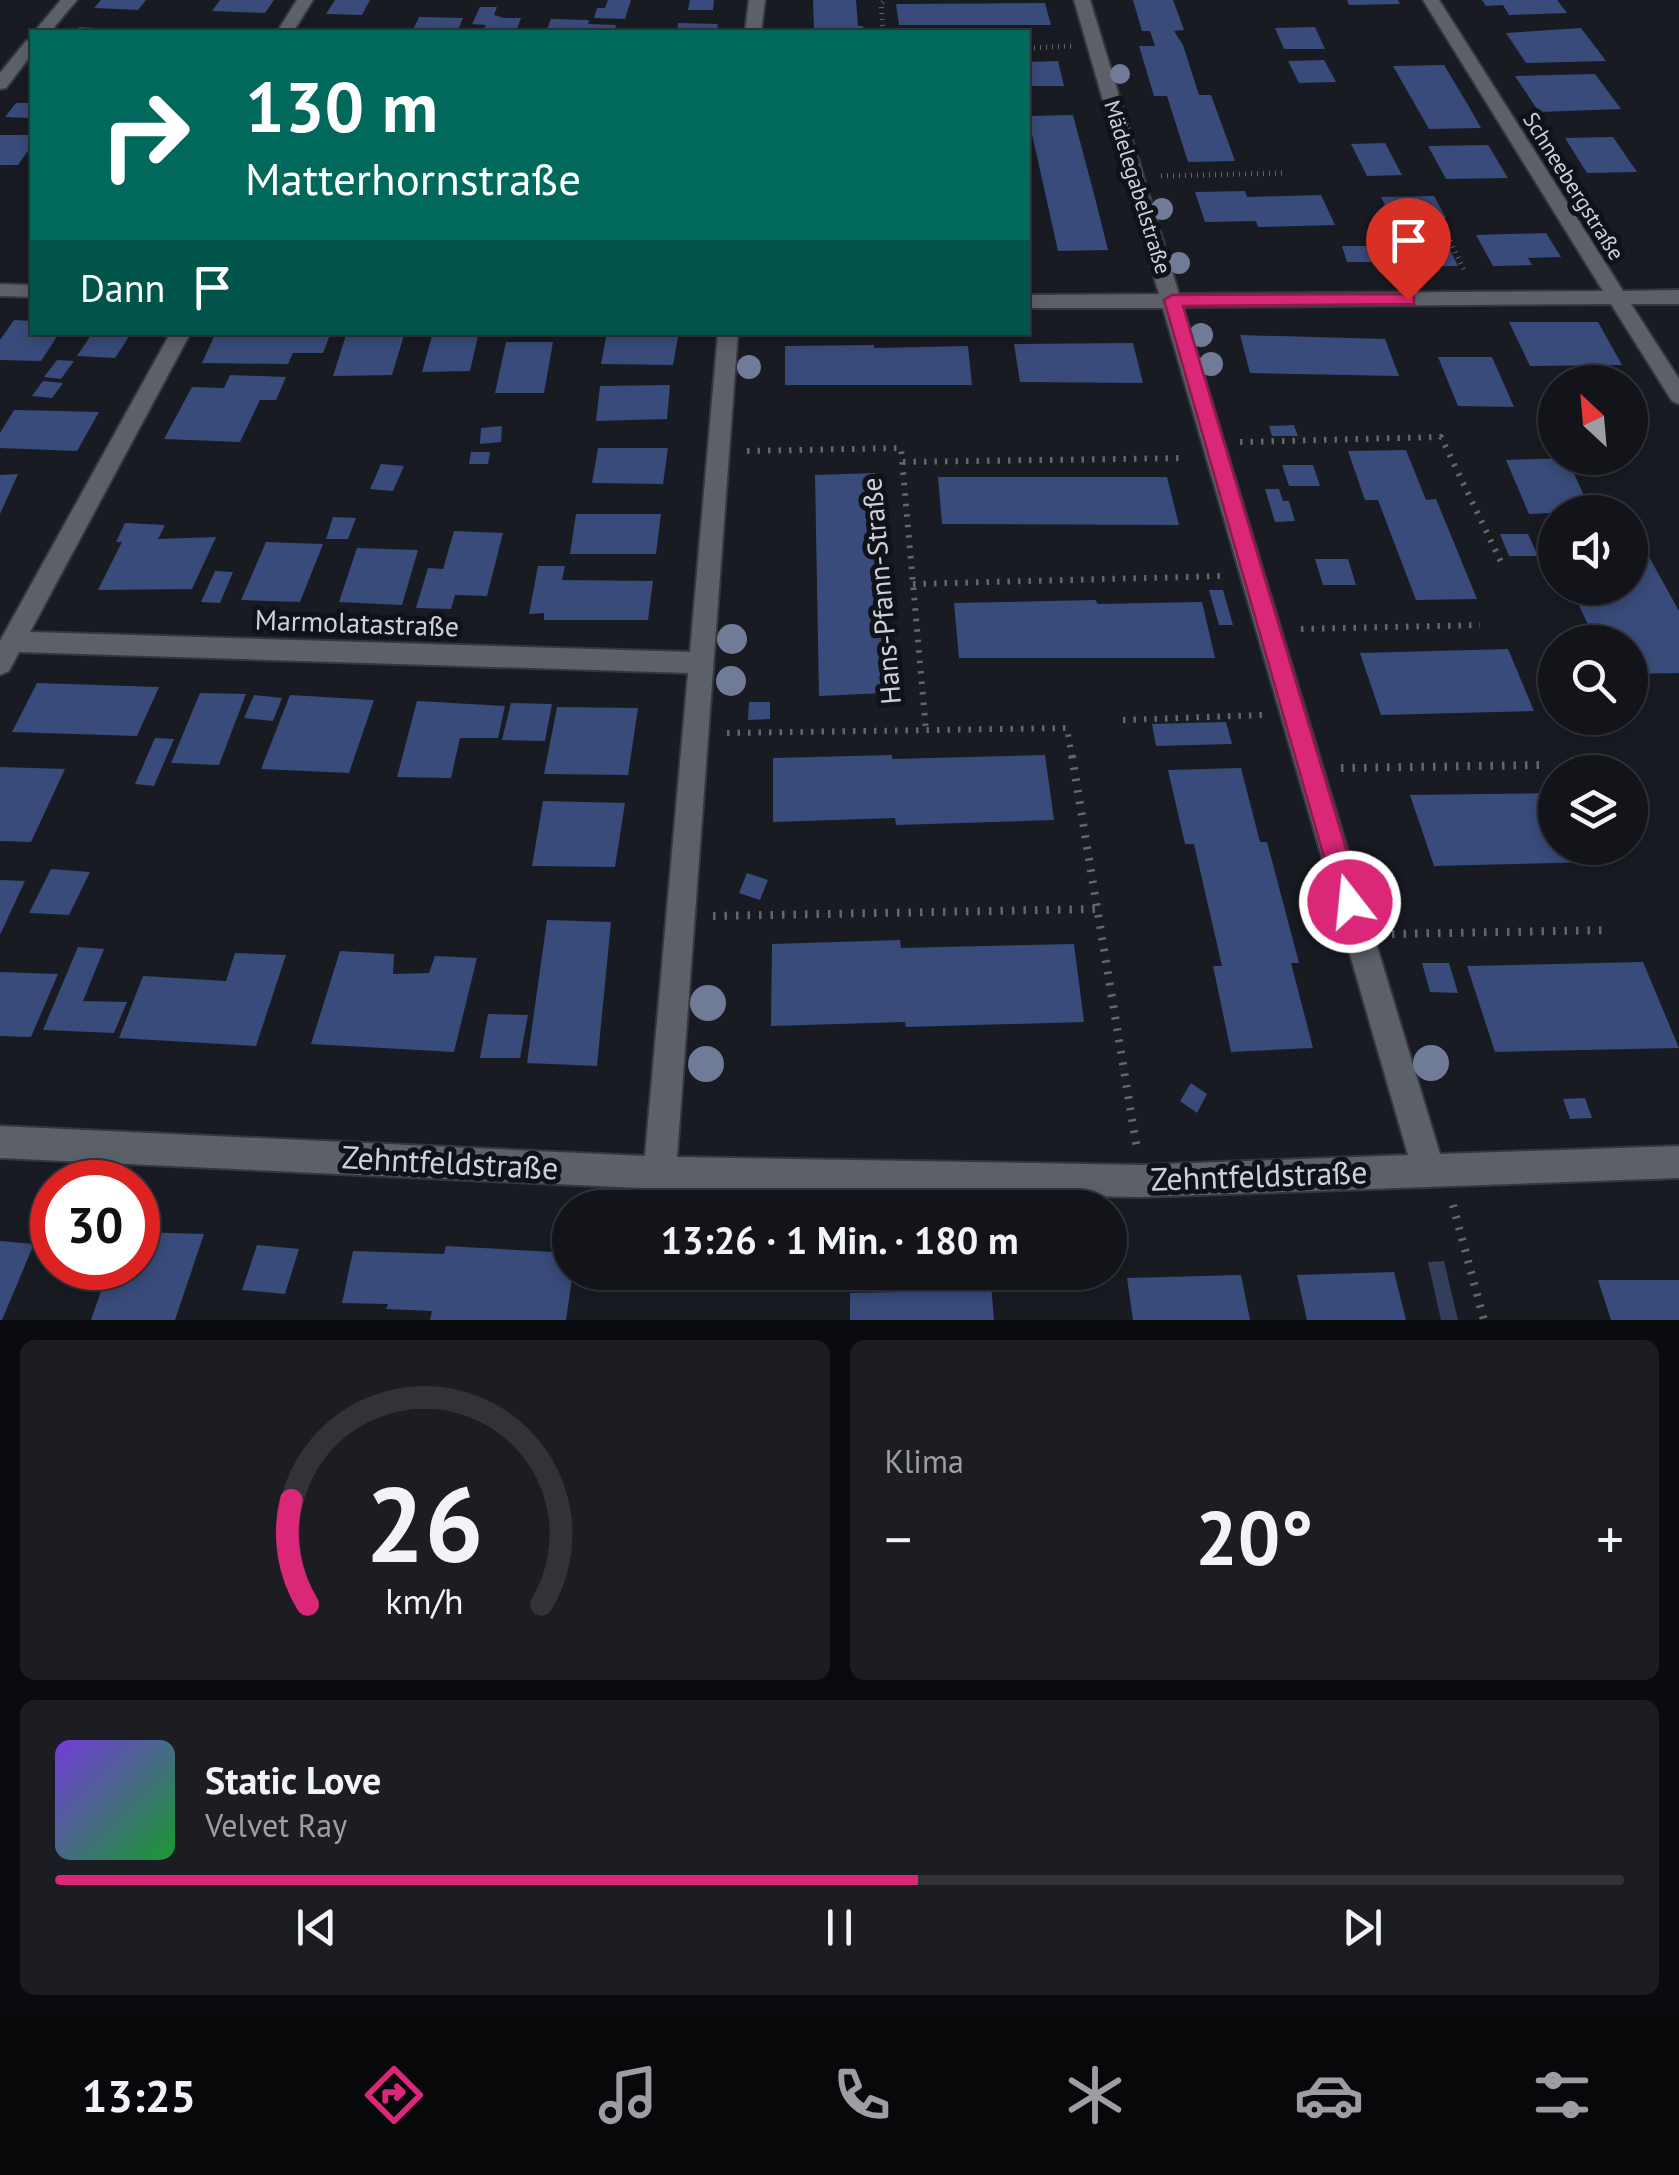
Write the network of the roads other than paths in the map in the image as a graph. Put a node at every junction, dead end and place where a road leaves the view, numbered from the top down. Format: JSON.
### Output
{"nodes":[{"id":1,"x":69,"y":0,"type":"edge"},
{"id":2,"x":304,"y":0,"type":"edge"},
{"id":3,"x":757,"y":0,"type":"edge"},
{"id":4,"x":1082,"y":0,"type":"edge"},
{"id":5,"x":1431,"y":0,"type":"edge"},
{"id":6,"x":44,"y":30,"type":"edge"},
{"id":7,"x":286,"y":30,"type":"edge"},
{"id":8,"x":754,"y":30,"type":"edge"},
{"id":9,"x":30,"y":46,"type":"edge"},
{"id":10,"x":0,"y":84,"type":"edge"},
{"id":11,"x":0,"y":290,"type":"edge"},
{"id":12,"x":30,"y":292,"type":"edge"},
{"id":13,"x":1679,"y":297,"type":"edge"},
{"id":14,"x":1618,"y":298,"type":"junction"},
{"id":15,"x":1172,"y":300,"type":"junction"},
{"id":16,"x":1030,"y":302,"type":"edge"},
{"id":17,"x":179,"y":335,"type":"edge"},
{"id":18,"x":728,"y":335,"type":"edge"},
{"id":19,"x":1679,"y":396,"type":"edge"},
{"id":20,"x":6,"y":653,"type":"edge"},
{"id":21,"x":701,"y":663,"type":"junction"},
{"id":22,"x":0,"y":1142,"type":"edge"},
{"id":23,"x":1679,"y":1162,"type":"edge"},
{"id":24,"x":1436,"y":1170,"type":"junction"},
{"id":25,"x":660,"y":1173,"type":"junction"}],
"edges":[{"from":1,"to":6,"type":"street"},
{"from":2,"to":7,"type":"street"},
{"from":3,"to":8,"type":"street"},
{"from":4,"to":15,"type":"street","name":"Mädelegabelstraße"},
{"from":5,"to":14,"type":"street","name":"Schneebergstraße"},
{"from":9,"to":10,"type":"street"},
{"from":11,"to":12,"type":"street"},
{"from":13,"to":14,"type":"street"},
{"from":14,"to":15,"type":"street"},
{"from":14,"to":19,"type":"street","name":"Schneebergstraße"},
{"from":15,"to":16,"type":"street"},
{"from":15,"to":24,"type":"street","name":"Mädelegabelstraße"},
{"from":17,"to":20,"type":"street"},
{"from":18,"to":21,"type":"street"},
{"from":20,"to":21,"type":"street","name":"Marmolatastraße"},
{"from":21,"to":25,"type":"street"},
{"from":22,"to":25,"type":"street","name":"Zehntfeldstraße"},
{"from":23,"to":24,"type":"street","name":"Zehntfeldstraße"},
{"from":24,"to":25,"type":"street","name":"Zehntfeldstraße"}]}
